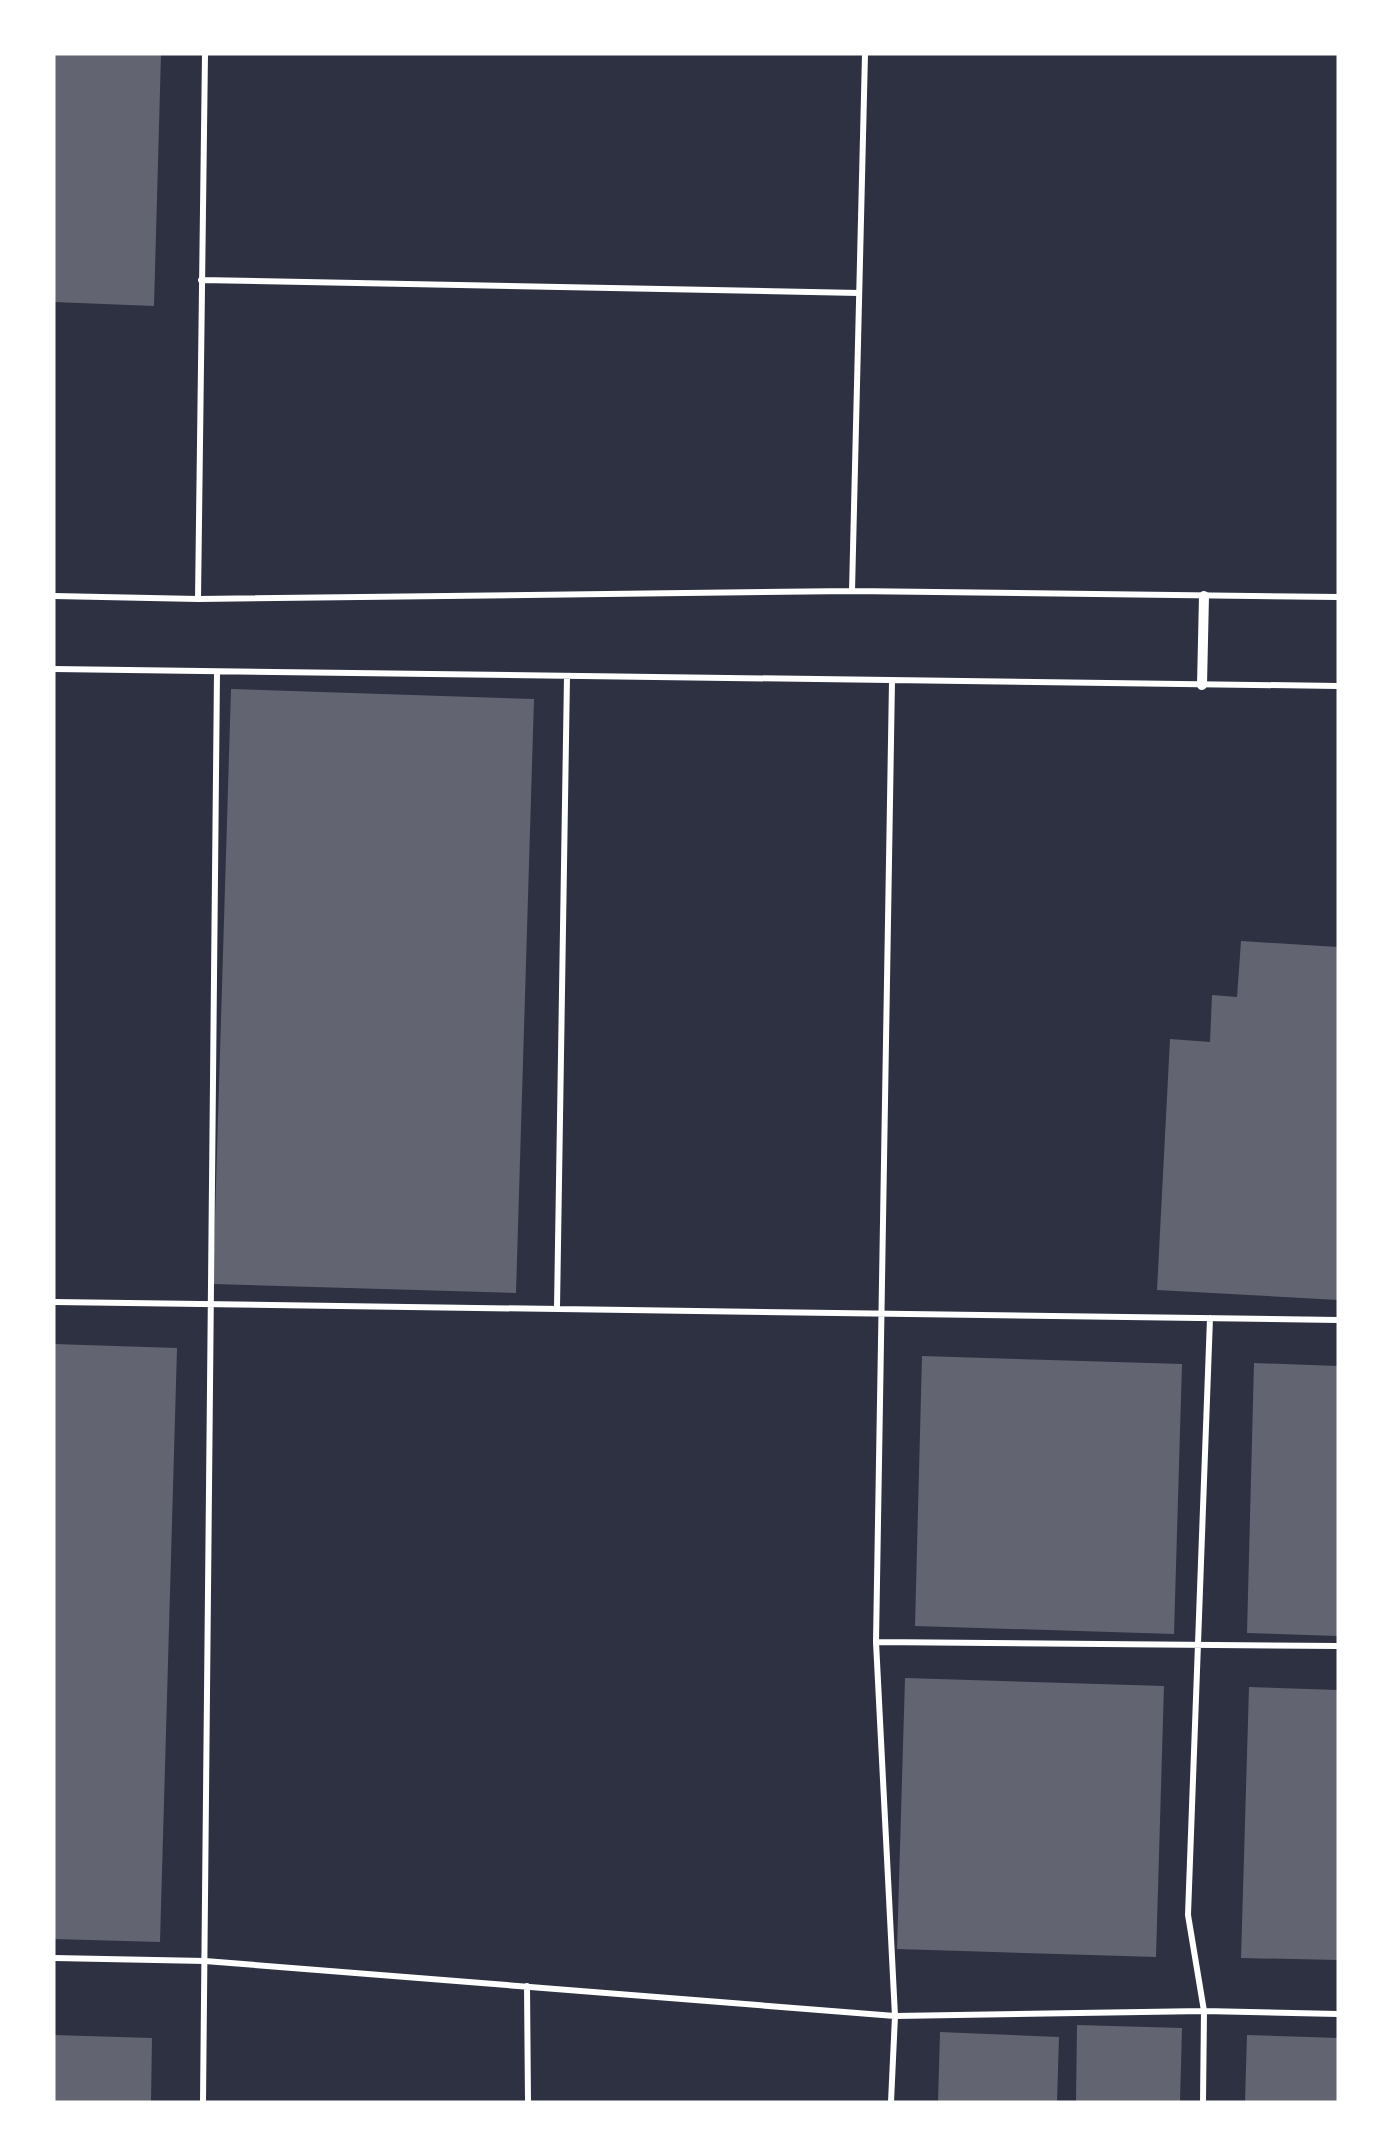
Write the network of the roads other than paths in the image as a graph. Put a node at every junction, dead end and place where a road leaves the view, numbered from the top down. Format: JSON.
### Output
{"nodes":[{"id":1,"x":205,"y":54,"type":"edge"},
{"id":2,"x":865,"y":54,"type":"edge"},
{"id":3,"x":201,"y":280,"type":"junction"},
{"id":4,"x":859,"y":293,"type":"junction"},
{"id":5,"x":852,"y":591,"type":"junction"},
{"id":6,"x":54,"y":596,"type":"edge"},
{"id":7,"x":1204,"y":596,"type":"junction"},
{"id":8,"x":1338,"y":597,"type":"edge"},
{"id":9,"x":198,"y":599,"type":"junction"},
{"id":10,"x":54,"y":669,"type":"edge"},
{"id":11,"x":217,"y":672,"type":"junction"},
{"id":12,"x":567,"y":676,"type":"junction"},
{"id":13,"x":892,"y":681,"type":"junction"},
{"id":14,"x":1202,"y":685,"type":"junction"},
{"id":15,"x":1338,"y":686,"type":"edge"},
{"id":16,"x":54,"y":1302,"type":"edge"},
{"id":17,"x":211,"y":1304,"type":"junction"},
{"id":18,"x":557,"y":1308,"type":"junction"},
{"id":19,"x":881,"y":1313,"type":"junction"},
{"id":20,"x":1210,"y":1318,"type":"junction"},
{"id":21,"x":1338,"y":1320,"type":"edge"},
{"id":22,"x":876,"y":1641,"type":"junction"},
{"id":23,"x":1197,"y":1643,"type":"junction"},
{"id":24,"x":1338,"y":1646,"type":"edge"},
{"id":25,"x":54,"y":1958,"type":"edge"},
{"id":26,"x":205,"y":1961,"type":"junction"},
{"id":27,"x":527,"y":1986,"type":"junction"},
{"id":28,"x":1203,"y":2011,"type":"junction"},
{"id":29,"x":1338,"y":2014,"type":"edge"},
{"id":30,"x":895,"y":2016,"type":"junction"},
{"id":31,"x":203,"y":2102,"type":"edge"},
{"id":32,"x":528,"y":2102,"type":"edge"},
{"id":33,"x":891,"y":2102,"type":"edge"},
{"id":34,"x":1203,"y":2102,"type":"edge"}],
"edges":[{"from":1,"to":3,"type":"street"},
{"from":2,"to":4,"type":"street"},
{"from":3,"to":4,"type":"street"},
{"from":3,"to":9,"type":"street"},
{"from":4,"to":5,"type":"street"},
{"from":5,"to":7,"type":"street"},
{"from":5,"to":9,"type":"street"},
{"from":6,"to":9,"type":"street"},
{"from":7,"to":8,"type":"street"},
{"from":7,"to":14,"type":"street"},
{"from":10,"to":11,"type":"street"},
{"from":11,"to":12,"type":"street"},
{"from":11,"to":17,"type":"street"},
{"from":12,"to":13,"type":"street"},
{"from":12,"to":18,"type":"street"},
{"from":13,"to":14,"type":"street"},
{"from":13,"to":19,"type":"street"},
{"from":14,"to":15,"type":"street"},
{"from":16,"to":17,"type":"street"},
{"from":17,"to":18,"type":"street"},
{"from":17,"to":26,"type":"street"},
{"from":18,"to":19,"type":"street"},
{"from":19,"to":20,"type":"street"},
{"from":19,"to":22,"type":"street"},
{"from":20,"to":21,"type":"street"},
{"from":20,"to":23,"type":"street"},
{"from":22,"to":23,"type":"street"},
{"from":22,"to":30,"type":"street"},
{"from":23,"to":24,"type":"street"},
{"from":23,"to":28,"type":"street"},
{"from":25,"to":26,"type":"street"},
{"from":26,"to":27,"type":"street"},
{"from":26,"to":31,"type":"street"},
{"from":27,"to":30,"type":"street"},
{"from":27,"to":32,"type":"street"},
{"from":28,"to":29,"type":"street"},
{"from":28,"to":30,"type":"street"},
{"from":28,"to":34,"type":"street"},
{"from":30,"to":33,"type":"street"}]}
